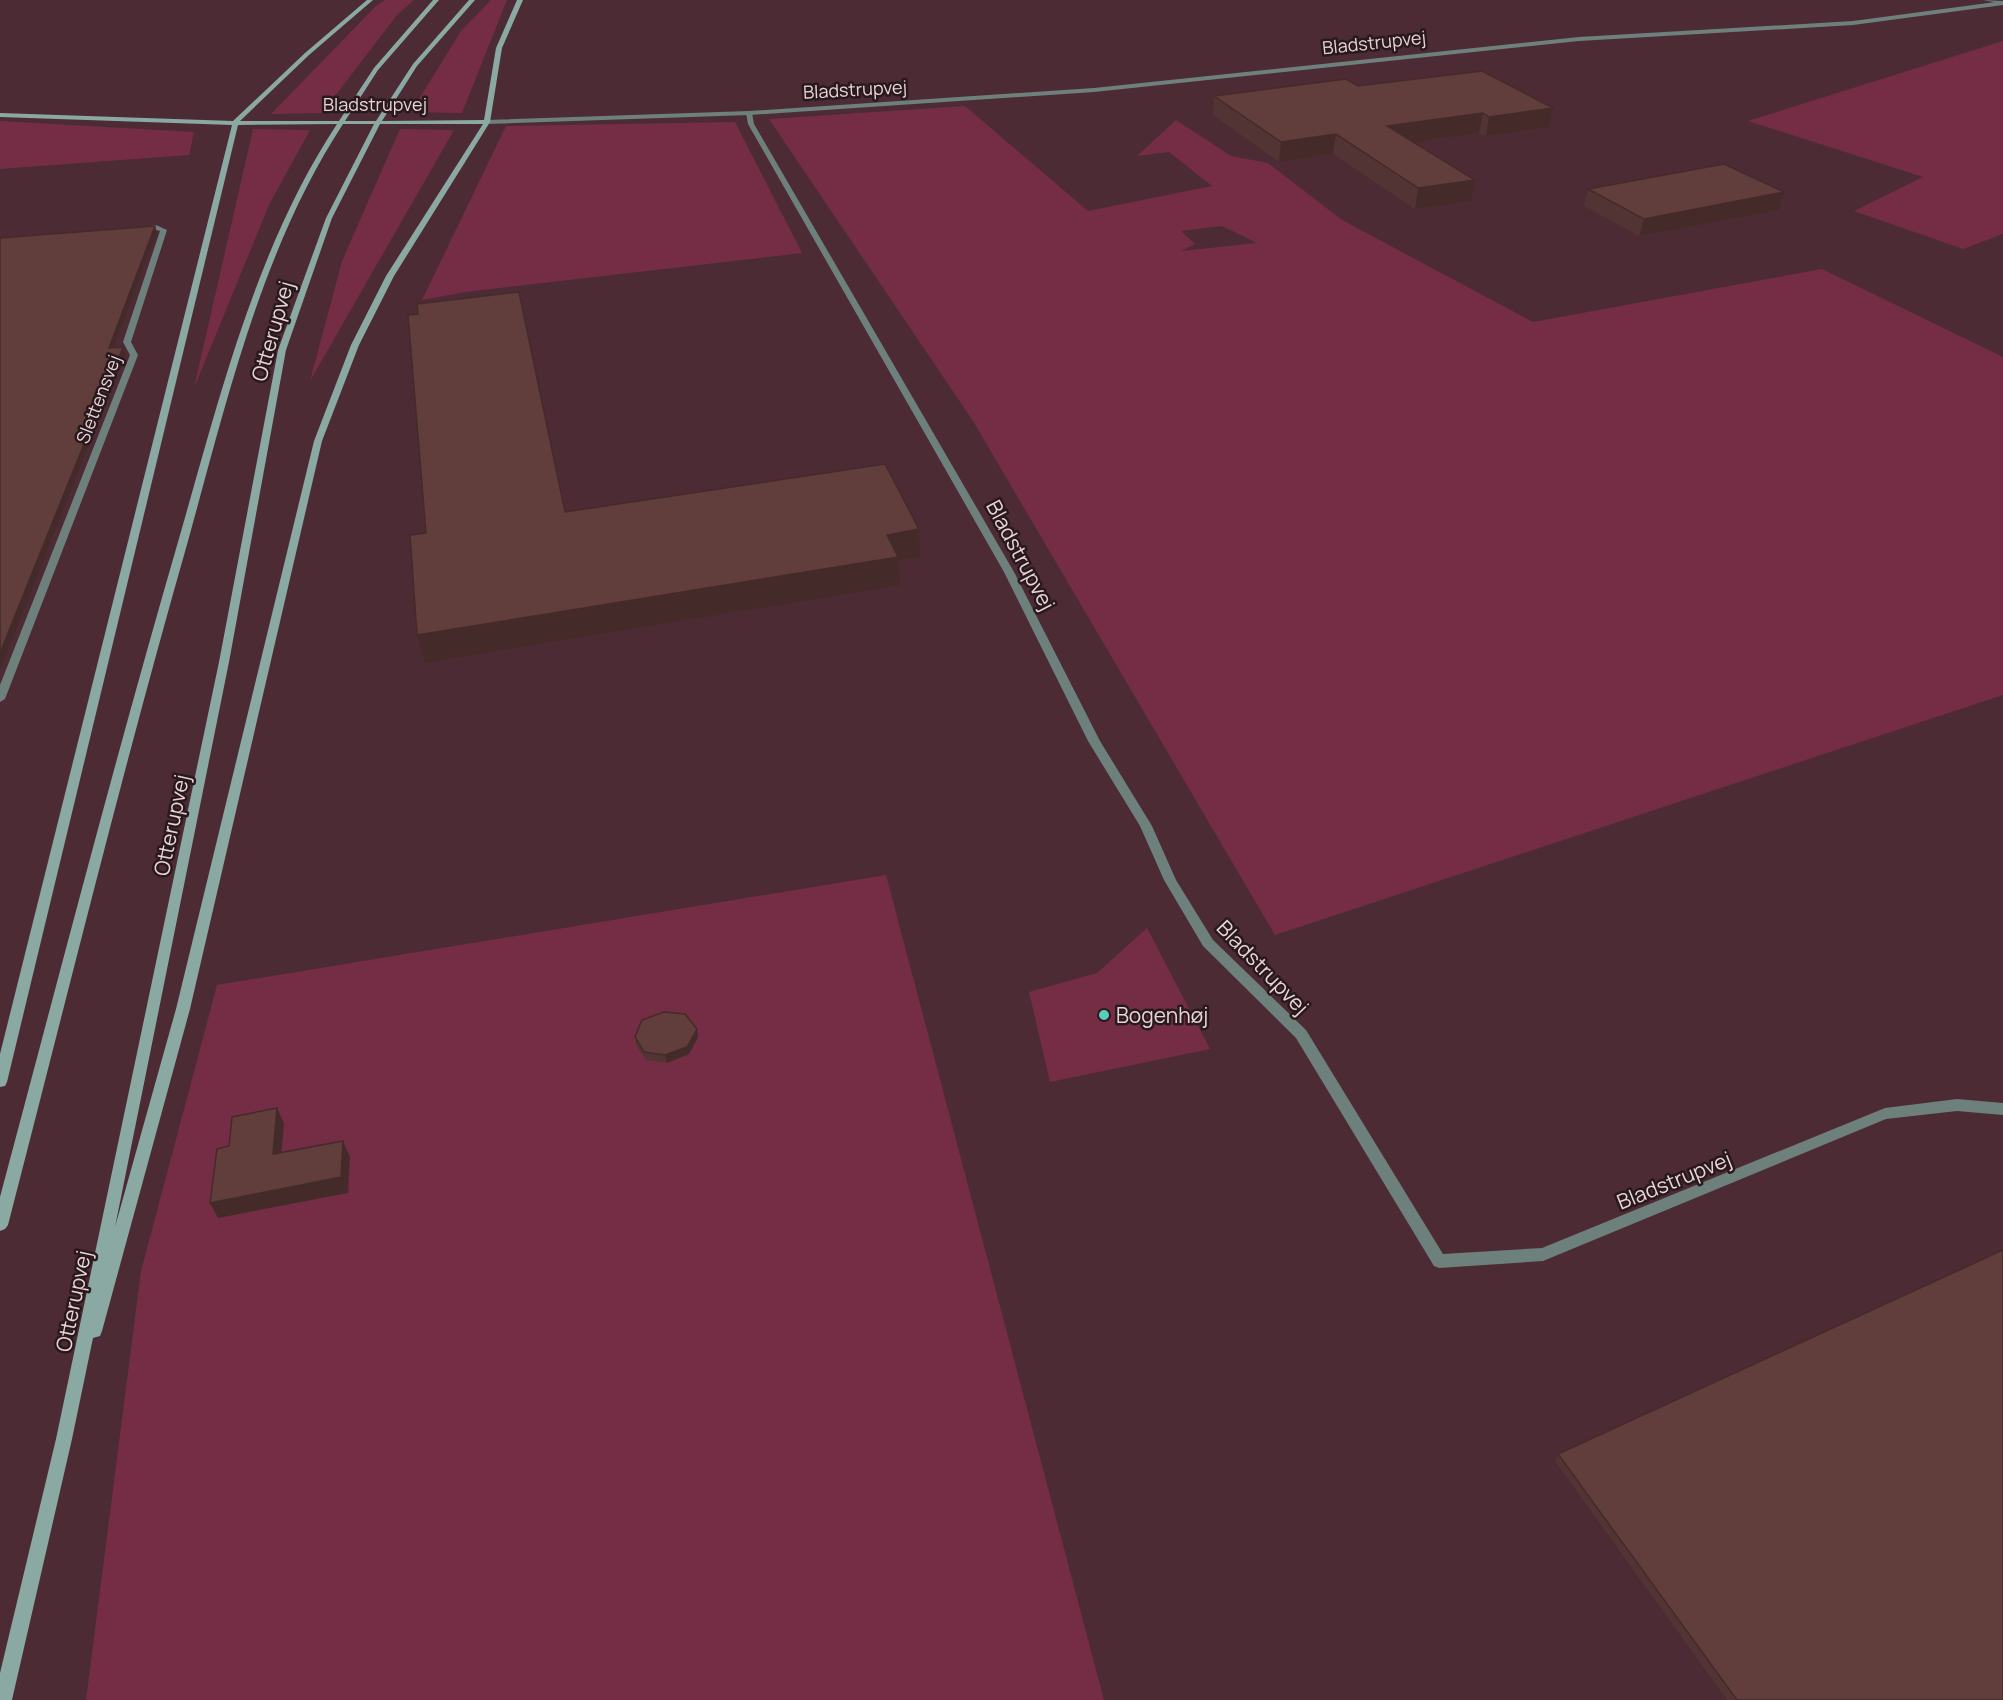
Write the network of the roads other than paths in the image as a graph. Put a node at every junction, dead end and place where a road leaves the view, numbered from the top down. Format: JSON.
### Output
{"nodes":[{"id":1,"x":370,"y":0,"type":"edge"},
{"id":2,"x":436,"y":0,"type":"edge"},
{"id":3,"x":472,"y":0,"type":"edge"},
{"id":4,"x":520,"y":0,"type":"edge"},
{"id":5,"x":1986,"y":0,"type":"edge"},
{"id":6,"x":2003,"y":3,"type":"edge"},
{"id":7,"x":749,"y":113,"type":"junction"},
{"id":8,"x":0,"y":115,"type":"edge"},
{"id":9,"x":487,"y":122,"type":"junction"},
{"id":10,"x":235,"y":123,"type":"junction"},
{"id":11,"x":134,"y":229,"type":"edge"},
{"id":12,"x":0,"y":699,"type":"edge"},
{"id":13,"x":0,"y":1082,"type":"edge"},
{"id":14,"x":2003,"y":1108,"type":"edge"},
{"id":15,"x":0,"y":1225,"type":"edge"},
{"id":16,"x":64,"y":1439,"type":"junction"},
{"id":17,"x":3,"y":1700,"type":"edge"}],
"edges":[{"from":1,"to":10,"type":"main road"},
{"from":2,"to":15,"type":"main road","name":"Otterupvej"},
{"from":3,"to":16,"type":"main road","name":"Otterupvej"},
{"from":4,"to":9,"type":"main road"},
{"from":5,"to":6,"type":"street"},
{"from":6,"to":7,"type":"street","name":"Bladstrupvej"},
{"from":7,"to":9,"type":"street","name":"Bladstrupvej"},
{"from":7,"to":14,"type":"street","name":"Bladstrupvej"},
{"from":8,"to":10,"type":"main road","name":"Bladstrupvej"},
{"from":9,"to":10,"type":"main road","name":"Bladstrupvej"},
{"from":9,"to":16,"type":"main road"},
{"from":10,"to":13,"type":"main road"},
{"from":11,"to":12,"type":"street","name":"Slettensvej"},
{"from":16,"to":17,"type":"main road","name":"Otterupvej"}]}
